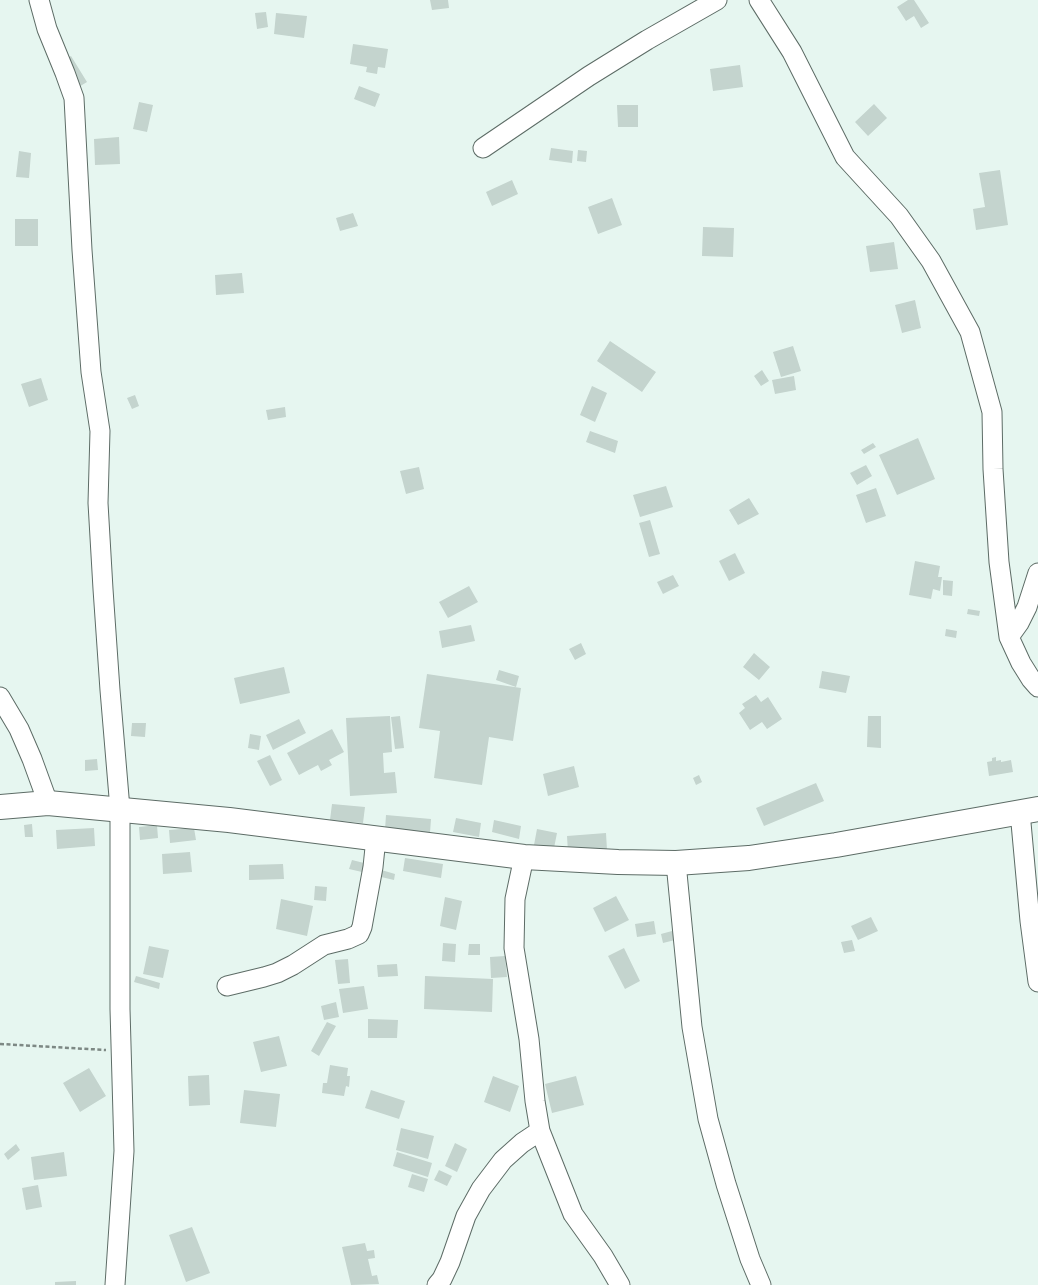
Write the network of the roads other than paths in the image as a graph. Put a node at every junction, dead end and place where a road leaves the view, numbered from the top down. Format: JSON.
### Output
{"nodes":[{"id":1,"x":38,"y":0,"type":"edge"},
{"id":2,"x":717,"y":0,"type":"edge"},
{"id":3,"x":759,"y":0,"type":"edge"},
{"id":4,"x":483,"y":148,"type":"dead end"},
{"id":5,"x":1038,"y":573,"type":"edge"},
{"id":6,"x":1009,"y":637,"type":"junction"},
{"id":7,"x":1038,"y":687,"type":"edge"},
{"id":8,"x":0,"y":697,"type":"edge"},
{"id":9,"x":48,"y":803,"type":"junction"},
{"id":10,"x":0,"y":807,"type":"edge"},
{"id":11,"x":120,"y":810,"type":"junction"},
{"id":12,"x":1029,"y":810,"type":"edge"},
{"id":13,"x":376,"y":838,"type":"junction"},
{"id":14,"x":524,"y":857,"type":"junction"},
{"id":15,"x":676,"y":862,"type":"junction"},
{"id":16,"x":1038,"y":982,"type":"edge"},
{"id":17,"x":227,"y":986,"type":"dead end"},
{"id":18,"x":540,"y":1131,"type":"junction"},
{"id":19,"x":115,"y":1285,"type":"edge"},
{"id":20,"x":436,"y":1285,"type":"edge"},
{"id":21,"x":620,"y":1285,"type":"edge"},
{"id":22,"x":761,"y":1285,"type":"edge"}],
"edges":[{"from":1,"to":11,"type":"street"},
{"from":2,"to":4,"type":"street"},
{"from":3,"to":6,"type":"street"},
{"from":5,"to":6,"type":"street"},
{"from":6,"to":7,"type":"street"},
{"from":8,"to":9,"type":"street"},
{"from":9,"to":10,"type":"main road"},
{"from":9,"to":11,"type":"main road"},
{"from":11,"to":13,"type":"main road"},
{"from":11,"to":19,"type":"street"},
{"from":12,"to":15,"type":"main road"},
{"from":12,"to":16,"type":"street"},
{"from":13,"to":14,"type":"main road"},
{"from":13,"to":17,"type":"street"},
{"from":14,"to":15,"type":"main road"},
{"from":14,"to":18,"type":"street"},
{"from":15,"to":22,"type":"street"},
{"from":18,"to":20,"type":"street"},
{"from":18,"to":21,"type":"street"}]}
